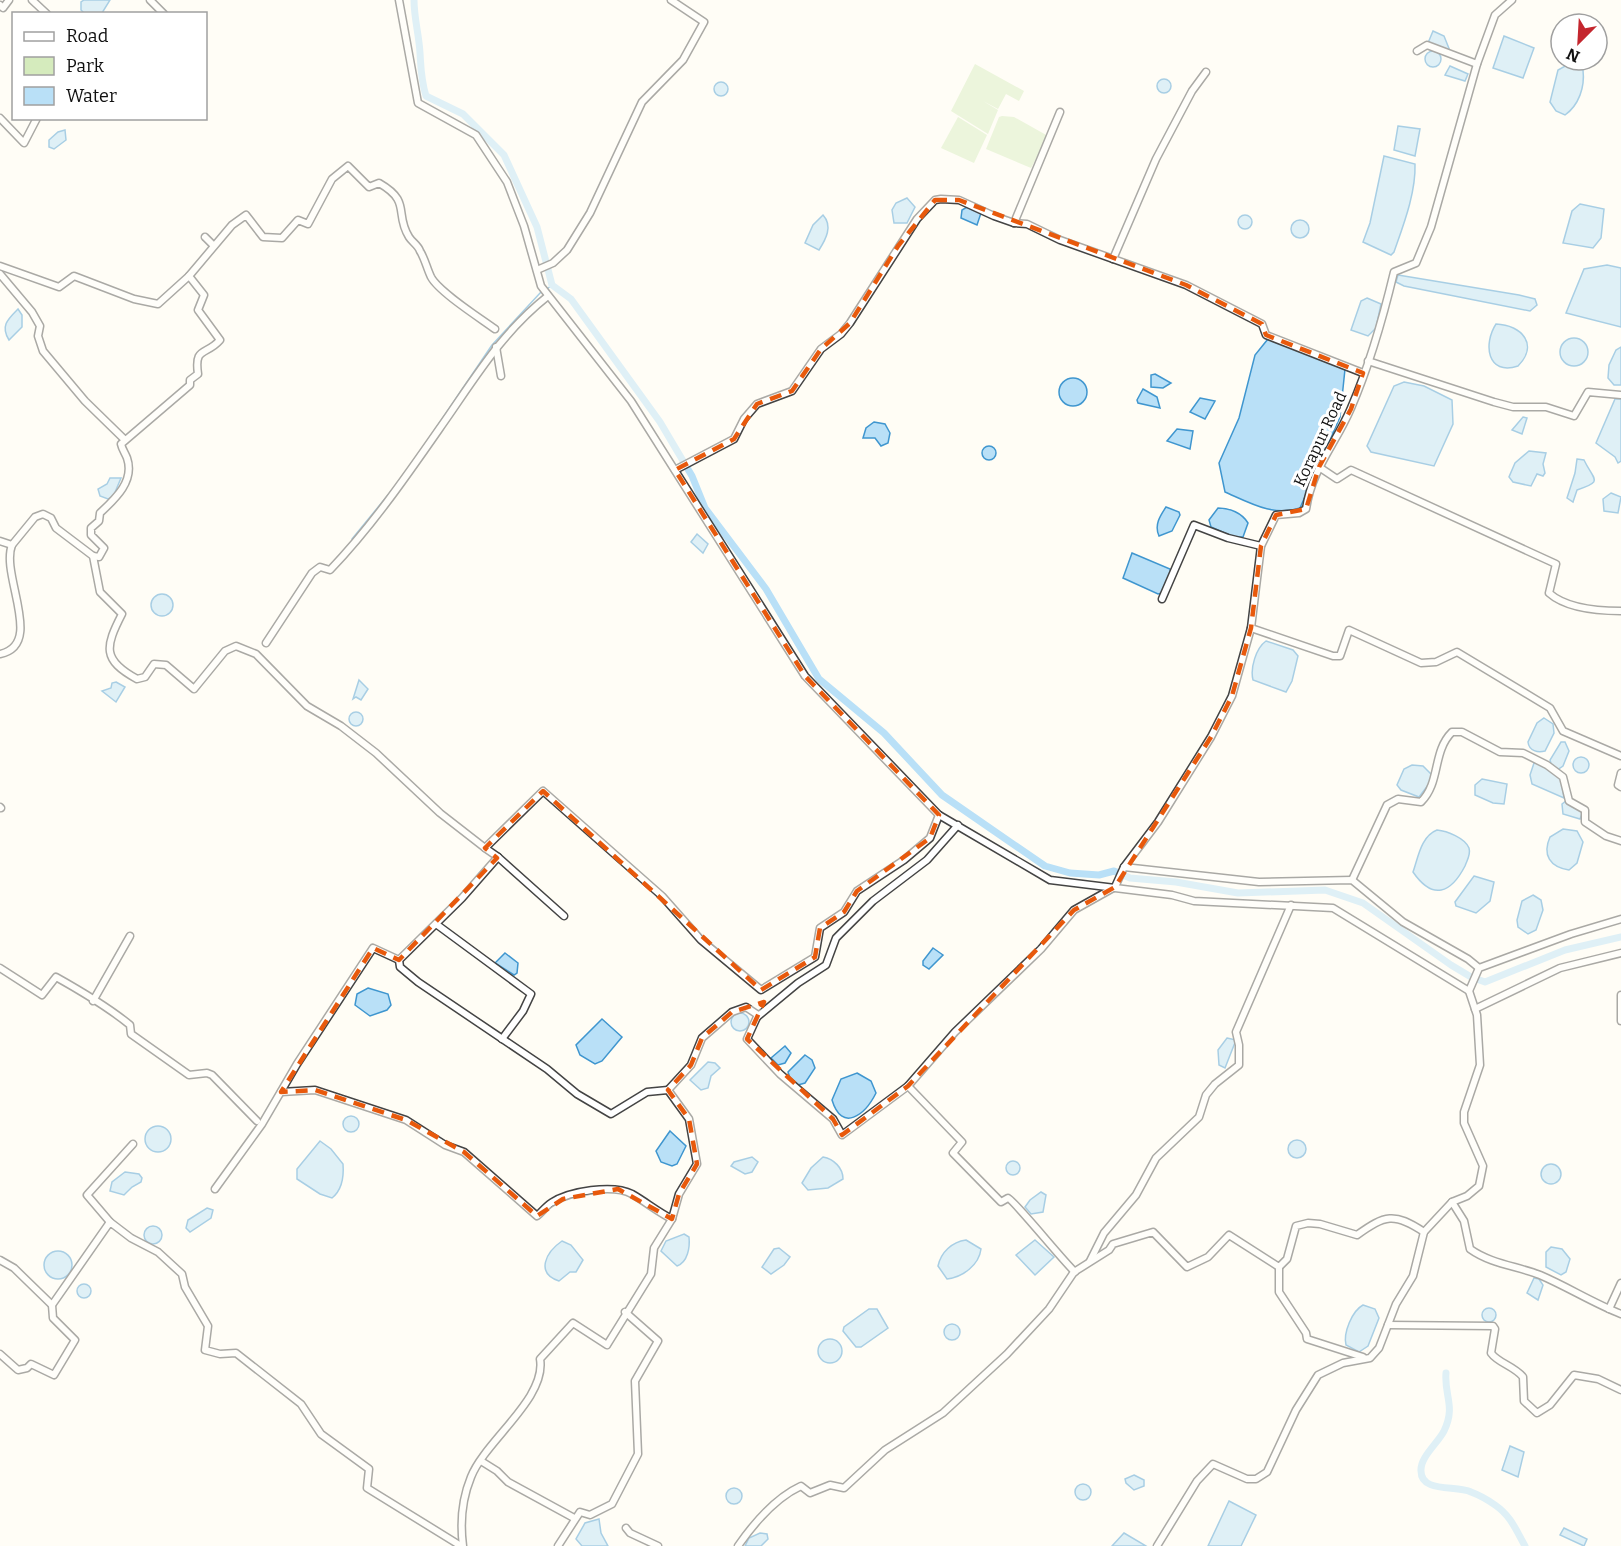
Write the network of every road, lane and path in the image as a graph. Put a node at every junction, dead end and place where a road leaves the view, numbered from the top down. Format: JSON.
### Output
{"nodes":[{"id":1,"x":9,"y":0,"type":"edge"},
{"id":2,"x":32,"y":0,"type":"edge"},
{"id":3,"x":150,"y":0,"type":"edge"},
{"id":4,"x":399,"y":0,"type":"edge"},
{"id":5,"x":671,"y":0,"type":"edge"},
{"id":6,"x":1509,"y":1,"type":"edge"},
{"id":7,"x":0,"y":5,"type":"edge"},
{"id":8,"x":45,"y":12,"type":"edge"},
{"id":9,"x":162,"y":12,"type":"edge"},
{"id":10,"x":1417,"y":51,"type":"dead end"},
{"id":11,"x":1477,"y":64,"type":"junction"},
{"id":12,"x":1206,"y":72,"type":"dead end"},
{"id":13,"x":1060,"y":112,"type":"dead end"},
{"id":14,"x":0,"y":118,"type":"edge"},
{"id":15,"x":36,"y":120,"type":"edge"},
{"id":16,"x":1014,"y":223,"type":"junction"},
{"id":17,"x":205,"y":237,"type":"dead end"},
{"id":18,"x":213,"y":245,"type":"junction"},
{"id":19,"x":1113,"y":259,"type":"junction"},
{"id":20,"x":0,"y":266,"type":"edge"},
{"id":21,"x":540,"y":269,"type":"junction"},
{"id":22,"x":0,"y":274,"type":"edge"},
{"id":23,"x":189,"y":276,"type":"junction"},
{"id":24,"x":548,"y":296,"type":"junction"},
{"id":25,"x":495,"y":329,"type":"dead end"},
{"id":26,"x":496,"y":347,"type":"junction"},
{"id":27,"x":1368,"y":361,"type":"junction"},
{"id":28,"x":1363,"y":373,"type":"junction"},
{"id":29,"x":501,"y":376,"type":"dead end"},
{"id":30,"x":1621,"y":395,"type":"edge"},
{"id":31,"x":125,"y":440,"type":"junction"},
{"id":32,"x":1319,"y":466,"type":"junction"},
{"id":33,"x":678,"y":469,"type":"junction"},
{"id":34,"x":0,"y":541,"type":"edge"},
{"id":35,"x":12,"y":545,"type":"junction"},
{"id":36,"x":1261,"y":546,"type":"junction"},
{"id":37,"x":93,"y":556,"type":"junction"},
{"id":38,"x":1162,"y":600,"type":"dead end"},
{"id":39,"x":1621,"y":611,"type":"edge"},
{"id":40,"x":1251,"y":628,"type":"junction"},
{"id":41,"x":266,"y":643,"type":"dead end"},
{"id":42,"x":0,"y":654,"type":"edge"},
{"id":43,"x":1621,"y":756,"type":"edge"},
{"id":44,"x":1621,"y":773,"type":"edge"},
{"id":45,"x":1621,"y":787,"type":"edge"},
{"id":46,"x":939,"y":815,"type":"junction"},
{"id":47,"x":958,"y":825,"type":"junction"},
{"id":48,"x":1621,"y":841,"type":"edge"},
{"id":49,"x":485,"y":848,"type":"junction"},
{"id":50,"x":498,"y":857,"type":"junction"},
{"id":51,"x":1123,"y":869,"type":"junction"},
{"id":52,"x":1352,"y":880,"type":"junction"},
{"id":53,"x":1115,"y":887,"type":"junction"},
{"id":54,"x":1291,"y":906,"type":"junction"},
{"id":55,"x":564,"y":916,"type":"dead end"},
{"id":56,"x":1621,"y":919,"type":"edge"},
{"id":57,"x":436,"y":924,"type":"junction"},
{"id":58,"x":130,"y":936,"type":"dead end"},
{"id":59,"x":1621,"y":952,"type":"edge"},
{"id":60,"x":399,"y":960,"type":"junction"},
{"id":61,"x":0,"y":968,"type":"edge"},
{"id":62,"x":1479,"y":968,"type":"junction"},
{"id":63,"x":1470,"y":989,"type":"junction"},
{"id":64,"x":1621,"y":995,"type":"edge"},
{"id":65,"x":93,"y":1001,"type":"junction"},
{"id":66,"x":1475,"y":1009,"type":"junction"},
{"id":67,"x":757,"y":1017,"type":"junction"},
{"id":68,"x":1621,"y":1022,"type":"edge"},
{"id":69,"x":502,"y":1039,"type":"junction"},
{"id":70,"x":908,"y":1086,"type":"junction"},
{"id":71,"x":668,"y":1090,"type":"junction"},
{"id":72,"x":281,"y":1092,"type":"junction"},
{"id":73,"x":257,"y":1121,"type":"dead end"},
{"id":74,"x":133,"y":1144,"type":"dead end"},
{"id":75,"x":215,"y":1190,"type":"dead end"},
{"id":76,"x":1452,"y":1202,"type":"junction"},
{"id":77,"x":672,"y":1219,"type":"junction"},
{"id":78,"x":110,"y":1222,"type":"junction"},
{"id":79,"x":1424,"y":1232,"type":"junction"},
{"id":80,"x":0,"y":1260,"type":"edge"},
{"id":81,"x":1089,"y":1263,"type":"junction"},
{"id":82,"x":1279,"y":1267,"type":"junction"},
{"id":83,"x":1075,"y":1272,"type":"junction"},
{"id":84,"x":1621,"y":1283,"type":"edge"},
{"id":85,"x":52,"y":1305,"type":"junction"},
{"id":86,"x":1609,"y":1309,"type":"junction"},
{"id":87,"x":625,"y":1312,"type":"junction"},
{"id":88,"x":1621,"y":1314,"type":"edge"},
{"id":89,"x":1388,"y":1324,"type":"junction"},
{"id":90,"x":0,"y":1354,"type":"edge"},
{"id":91,"x":1364,"y":1357,"type":"junction"},
{"id":92,"x":1621,"y":1390,"type":"edge"},
{"id":93,"x":481,"y":1461,"type":"junction"},
{"id":94,"x":574,"y":1518,"type":"junction"},
{"id":95,"x":626,"y":1528,"type":"dead end"},
{"id":96,"x":462,"y":1546,"type":"edge"},
{"id":97,"x":558,"y":1546,"type":"edge"},
{"id":98,"x":658,"y":1546,"type":"edge"},
{"id":99,"x":738,"y":1546,"type":"edge"},
{"id":100,"x":1157,"y":1546,"type":"edge"}],
"edges":[{"from":1,"to":7,"type":"street"},
{"from":2,"to":8,"type":"street"},
{"from":3,"to":9,"type":"street"},
{"from":4,"to":21,"type":"street"},
{"from":5,"to":21,"type":"street"},
{"from":6,"to":11,"type":"street","name":"Korapur Road"},
{"from":10,"to":11,"type":"street"},
{"from":11,"to":27,"type":"street","name":"Korapur Road"},
{"from":12,"to":19,"type":"street"},
{"from":13,"to":16,"type":"street"},
{"from":14,"to":15,"type":"street"},
{"from":16,"to":19,"type":"street"},
{"from":16,"to":33,"type":"street"},
{"from":17,"to":18,"type":"street"},
{"from":18,"to":23,"type":"street"},
{"from":18,"to":25,"type":"street"},
{"from":19,"to":28,"type":"street"},
{"from":20,"to":23,"type":"street"},
{"from":21,"to":24,"type":"street"},
{"from":22,"to":31,"type":"street"},
{"from":23,"to":31,"type":"street"},
{"from":24,"to":26,"type":"street"},
{"from":24,"to":33,"type":"street"},
{"from":26,"to":29,"type":"street"},
{"from":26,"to":41,"type":"street"},
{"from":27,"to":28,"type":"street","name":"Korapur Road"},
{"from":27,"to":30,"type":"street"},
{"from":28,"to":32,"type":"street","name":"Korapur Road"},
{"from":31,"to":37,"type":"street"},
{"from":32,"to":36,"type":"street","name":"Korapur Road"},
{"from":32,"to":39,"type":"street"},
{"from":33,"to":46,"type":"street"},
{"from":34,"to":35,"type":"street"},
{"from":35,"to":37,"type":"street"},
{"from":35,"to":42,"type":"street"},
{"from":36,"to":38,"type":"street"},
{"from":36,"to":40,"type":"street","name":"Korapur Road"},
{"from":37,"to":49,"type":"street"},
{"from":40,"to":43,"type":"street"},
{"from":40,"to":51,"type":"street","name":"Korapur Road"},
{"from":44,"to":45,"type":"street"},
{"from":46,"to":47,"type":"street"},
{"from":46,"to":49,"type":"street"},
{"from":47,"to":53,"type":"street"},
{"from":47,"to":67,"type":"street"},
{"from":48,"to":52,"type":"street"},
{"from":49,"to":50,"type":"street"},
{"from":50,"to":55,"type":"street"},
{"from":50,"to":57,"type":"street"},
{"from":51,"to":52,"type":"street"},
{"from":51,"to":53,"type":"street","name":"Korapur Road"},
{"from":52,"to":62,"type":"street"},
{"from":53,"to":54,"type":"street"},
{"from":53,"to":70,"type":"street"},
{"from":54,"to":63,"type":"street"},
{"from":54,"to":81,"type":"street"},
{"from":56,"to":62,"type":"street"},
{"from":57,"to":60,"type":"street"},
{"from":57,"to":69,"type":"street"},
{"from":58,"to":65,"type":"street"},
{"from":59,"to":66,"type":"street"},
{"from":60,"to":69,"type":"street"},
{"from":60,"to":72,"type":"street"},
{"from":61,"to":65,"type":"street"},
{"from":62,"to":63,"type":"street"},
{"from":63,"to":66,"type":"street"},
{"from":64,"to":68,"type":"street"},
{"from":65,"to":73,"type":"street"},
{"from":66,"to":76,"type":"street"},
{"from":67,"to":70,"type":"street"},
{"from":67,"to":71,"type":"street"},
{"from":69,"to":71,"type":"street"},
{"from":70,"to":83,"type":"street"},
{"from":71,"to":77,"type":"street"},
{"from":72,"to":75,"type":"street"},
{"from":72,"to":77,"type":"street"},
{"from":74,"to":78,"type":"street"},
{"from":76,"to":79,"type":"street"},
{"from":76,"to":86,"type":"street"},
{"from":77,"to":87,"type":"street"},
{"from":78,"to":85,"type":"street"},
{"from":78,"to":96,"type":"street"},
{"from":79,"to":82,"type":"street"},
{"from":79,"to":89,"type":"street"},
{"from":80,"to":85,"type":"street"},
{"from":81,"to":82,"type":"street"},
{"from":81,"to":83,"type":"street"},
{"from":82,"to":91,"type":"street"},
{"from":83,"to":99,"type":"street"},
{"from":84,"to":86,"type":"street"},
{"from":85,"to":90,"type":"street"},
{"from":86,"to":88,"type":"street"},
{"from":87,"to":93,"type":"street"},
{"from":87,"to":94,"type":"street"},
{"from":89,"to":91,"type":"street"},
{"from":89,"to":92,"type":"street"},
{"from":91,"to":100,"type":"street"},
{"from":93,"to":94,"type":"street"},
{"from":93,"to":96,"type":"street"},
{"from":94,"to":97,"type":"street"},
{"from":95,"to":98,"type":"street"}]}
